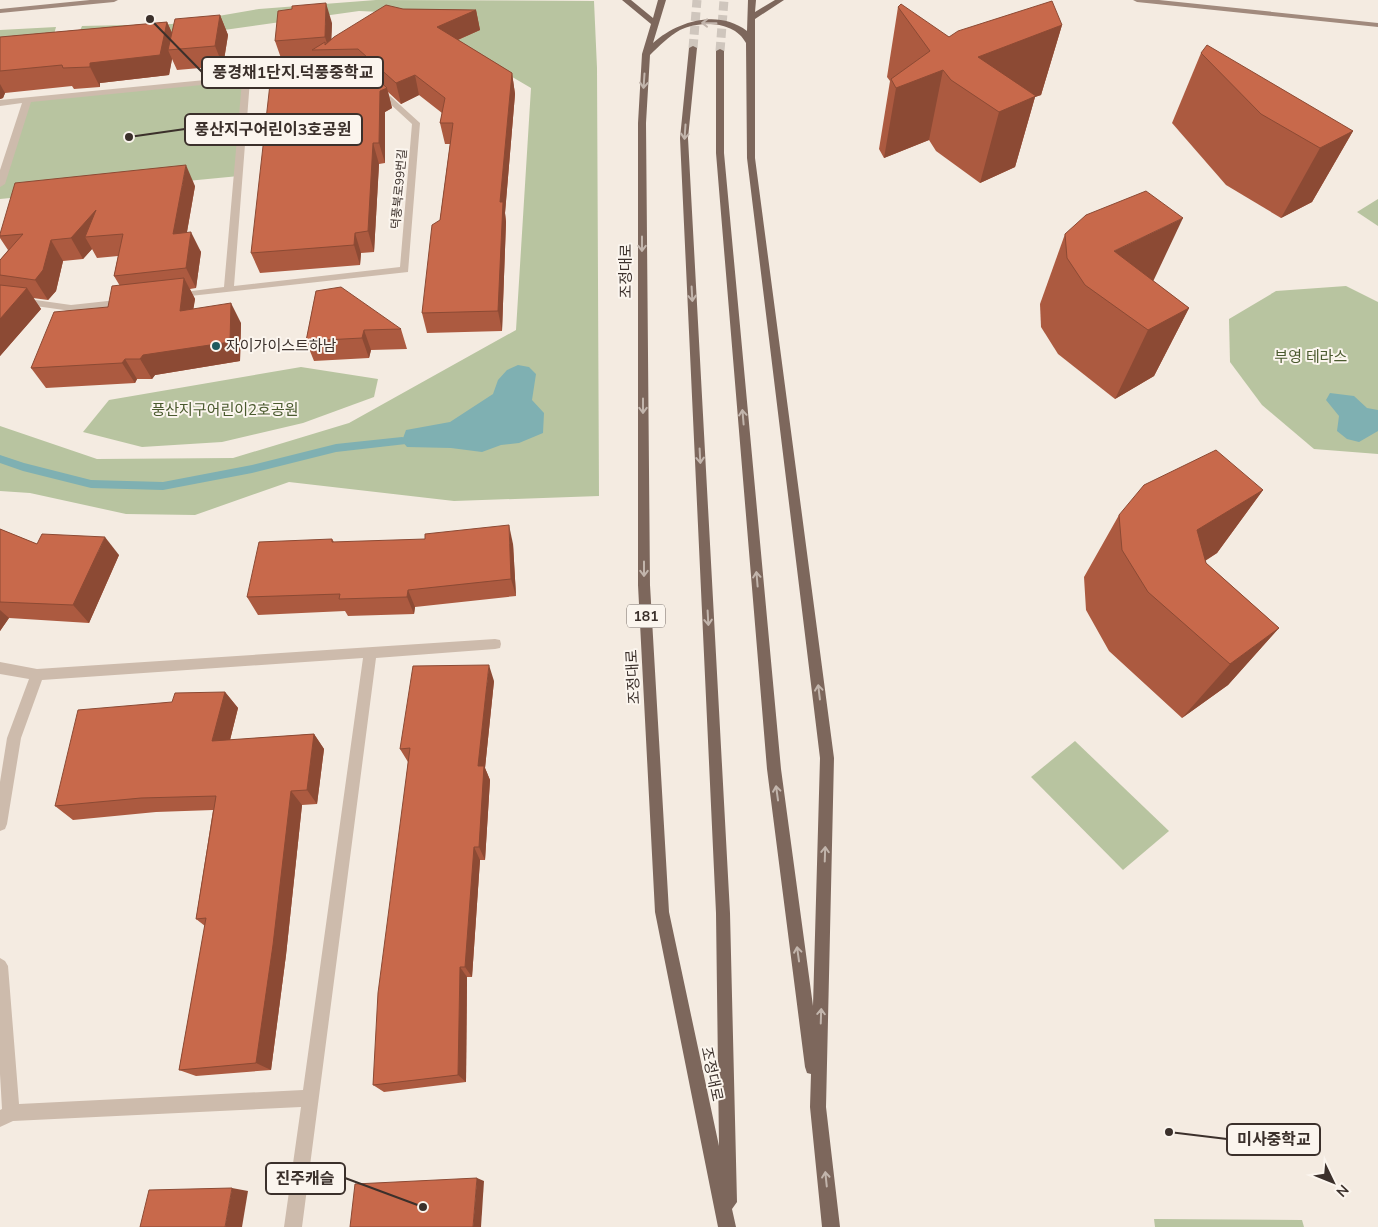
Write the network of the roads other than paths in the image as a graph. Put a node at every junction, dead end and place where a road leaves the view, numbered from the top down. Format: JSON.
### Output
{"nodes":[{"id":1,"x":114,"y":0,"type":"edge"},
{"id":2,"x":626,"y":0,"type":"edge"},
{"id":3,"x":662,"y":0,"type":"edge"},
{"id":4,"x":752,"y":0,"type":"edge"},
{"id":5,"x":780,"y":0,"type":"edge"},
{"id":6,"x":1137,"y":0,"type":"edge"},
{"id":7,"x":0,"y":11,"type":"edge"},
{"id":8,"x":751,"y":18,"type":"junction"},
{"id":9,"x":655,"y":24,"type":"junction"},
{"id":10,"x":1378,"y":25,"type":"edge"},
{"id":11,"x":750,"y":42,"type":"junction"},
{"id":12,"x":693,"y":48,"type":"tunnel mouth"},
{"id":13,"x":720,"y":51,"type":"tunnel mouth"},
{"id":14,"x":646,"y":54,"type":"junction"},
{"id":15,"x":296,"y":76,"type":"edge"},
{"id":16,"x":246,"y":78,"type":"junction"},
{"id":17,"x":373,"y":84,"type":"edge"},
{"id":18,"x":28,"y":99,"type":"junction"},
{"id":19,"x":0,"y":103,"type":"edge"},
{"id":20,"x":0,"y":184,"type":"edge"},
{"id":21,"x":229,"y":289,"type":"junction"},
{"id":22,"x":0,"y":298,"type":"edge"},
{"id":23,"x":165,"y":298,"type":"edge"},
{"id":24,"x":137,"y":301,"type":"edge"},
{"id":25,"x":495,"y":644,"type":"dead end"},
{"id":26,"x":370,"y":651,"type":"junction"},
{"id":27,"x":0,"y":668,"type":"edge"},
{"id":28,"x":37,"y":675,"type":"junction"},
{"id":29,"x":0,"y":824,"type":"edge"},
{"id":30,"x":0,"y":966,"type":"edge"},
{"id":31,"x":309,"y":1098,"type":"junction"},
{"id":32,"x":818,"y":1107,"type":"junction"},
{"id":33,"x":5,"y":1116,"type":"edge"},
{"id":34,"x":293,"y":1227,"type":"edge"},
{"id":35,"x":728,"y":1227,"type":"edge"},
{"id":36,"x":831,"y":1227,"type":"edge"}],
"edges":[{"from":1,"to":7,"type":"main road"},
{"from":2,"to":9,"type":"main road"},
{"from":3,"to":9,"type":"main road","name":"조정대로","number":"181"},
{"from":4,"to":8,"type":"main road"},
{"from":5,"to":8,"type":"main road"},
{"from":6,"to":10,"type":"main road"},
{"from":8,"to":11,"type":"main road"},
{"from":9,"to":14,"type":"main road","name":"조정대로","number":"181"},
{"from":11,"to":14,"type":"main road","one_way":true},
{"from":32,"to":11,"type":"main road","one_way":true},
{"from":12,"to":35,"type":"main road","name":"조정대로","number":"181","one_way":true},
{"from":32,"to":13,"type":"main road","one_way":true},
{"from":14,"to":35,"type":"main road","name":"조정대로","number":"181","one_way":true},
{"from":15,"to":16,"type":"lane"},
{"from":16,"to":18,"type":"lane"},
{"from":16,"to":21,"type":"lane"},
{"from":17,"to":21,"type":"lane","name":"덕풍북로99번길"},
{"from":18,"to":19,"type":"lane"},
{"from":18,"to":20,"type":"lane"},
{"from":21,"to":23,"type":"lane","name":"덕풍북로99번길"},
{"from":22,"to":24,"type":"lane"},
{"from":25,"to":26,"type":"lane"},
{"from":26,"to":28,"type":"lane"},
{"from":26,"to":31,"type":"lane"},
{"from":27,"to":28,"type":"lane"},
{"from":28,"to":29,"type":"lane"},
{"from":30,"to":33,"type":"lane"},
{"from":31,"to":33,"type":"lane"},
{"from":31,"to":34,"type":"lane"},
{"from":36,"to":32,"type":"main road","one_way":true}]}
